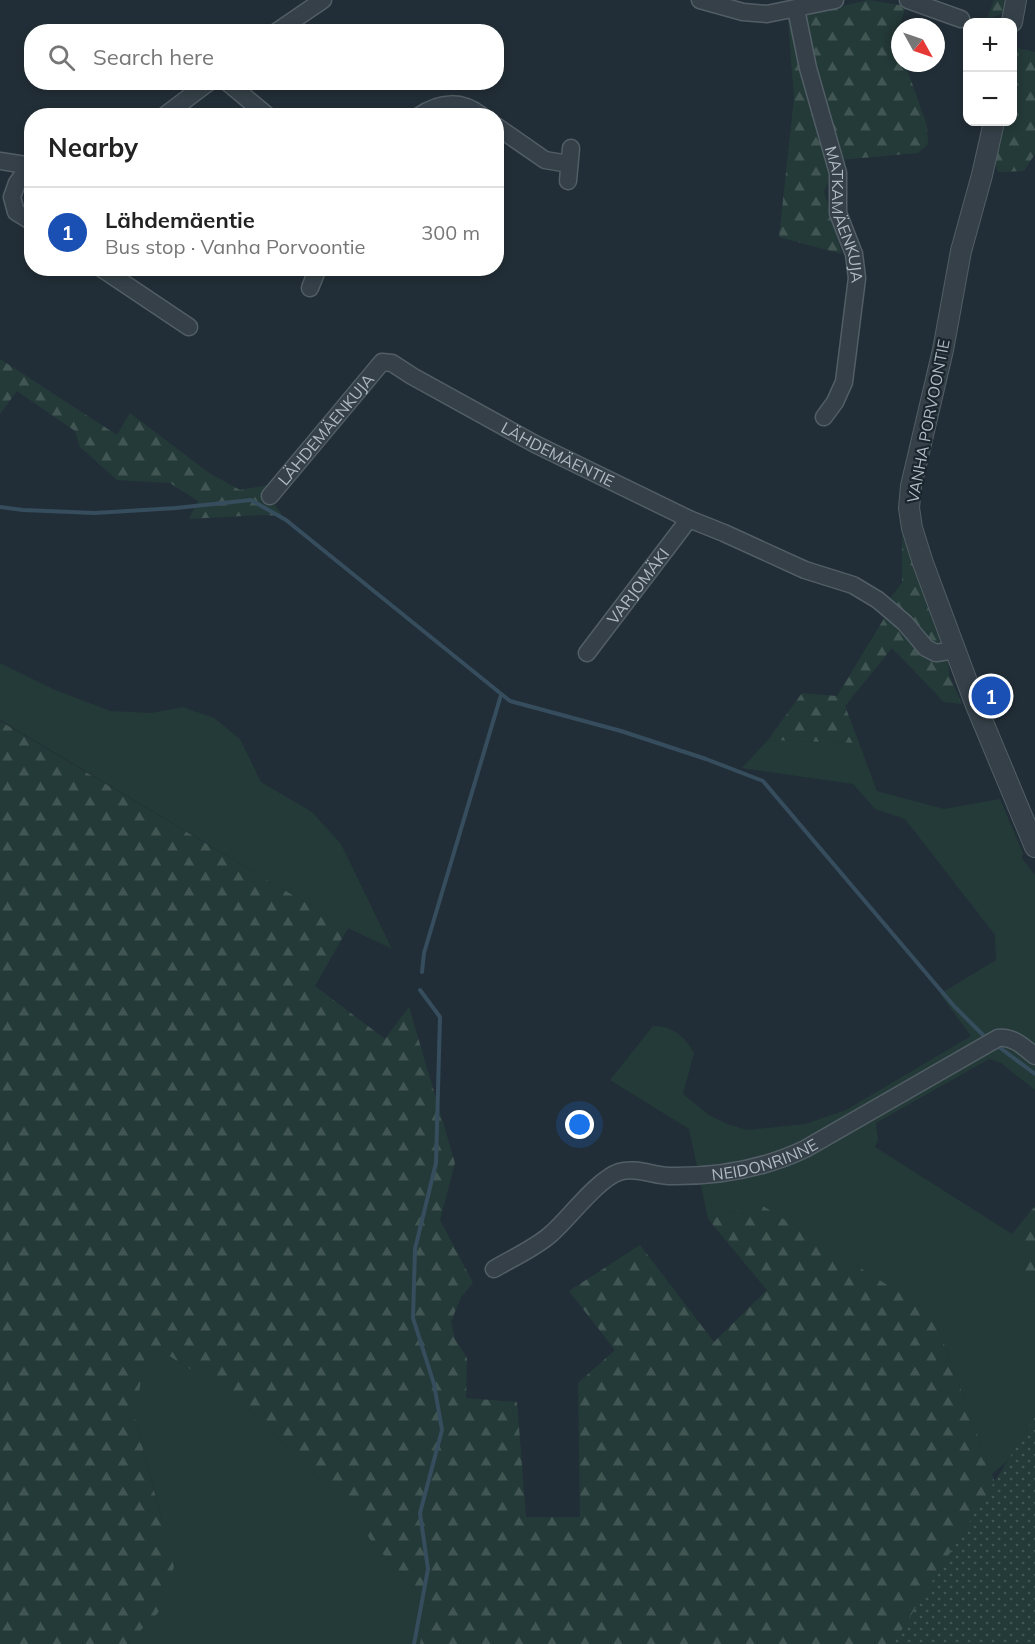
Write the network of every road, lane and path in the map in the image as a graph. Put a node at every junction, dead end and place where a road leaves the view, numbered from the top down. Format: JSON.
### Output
{"nodes":[{"id":1,"x":323,"y":0,"type":"edge"},
{"id":2,"x":700,"y":0,"type":"edge"},
{"id":3,"x":836,"y":0,"type":"edge"},
{"id":4,"x":908,"y":0,"type":"edge"},
{"id":5,"x":1016,"y":0,"type":"edge"},
{"id":6,"x":796,"y":9,"type":"junction"},
{"id":7,"x":1012,"y":18,"type":"edge"},
{"id":8,"x":961,"y":19,"type":"dead end"},
{"id":9,"x":288,"y":24,"type":"edge"},
{"id":10,"x":198,"y":90,"type":"edge"},
{"id":11,"x":237,"y":90,"type":"edge"},
{"id":12,"x":175,"y":108,"type":"edge"},
{"id":13,"x":258,"y":108,"type":"edge"},
{"id":14,"x":430,"y":108,"type":"edge"},
{"id":15,"x":472,"y":108,"type":"edge"},
{"id":16,"x":993,"y":126,"type":"edge"},
{"id":17,"x":504,"y":132,"type":"edge"},
{"id":18,"x":0,"y":161,"type":"edge"},
{"id":19,"x":569,"y":164,"type":"dead end"},
{"id":20,"x":24,"y":165,"type":"edge"},
{"id":21,"x":24,"y":174,"type":"edge"},
{"id":22,"x":24,"y":217,"type":"edge"},
{"id":23,"x":113,"y":276,"type":"edge"},
{"id":24,"x":315,"y":276,"type":"edge"},
{"id":25,"x":310,"y":288,"type":"dead end"},
{"id":26,"x":189,"y":327,"type":"dead end"},
{"id":27,"x":382,"y":362,"type":"joint"},
{"id":28,"x":824,"y":417,"type":"dead end"},
{"id":29,"x":270,"y":496,"type":"dead end"},
{"id":30,"x":689,"y":519,"type":"junction"},
{"id":31,"x":955,"y":650,"type":"junction"},
{"id":32,"x":587,"y":653,"type":"dead end"},
{"id":33,"x":1035,"y":847,"type":"edge"},
{"id":34,"x":1035,"y":1056,"type":"edge"},
{"id":35,"x":494,"y":1269,"type":"dead end"}],
"edges":[{"from":1,"to":9,"type":"street"},
{"from":2,"to":6,"type":"street"},
{"from":3,"to":6,"type":"street"},
{"from":4,"to":8,"type":"street"},
{"from":5,"to":7,"type":"street"},
{"from":6,"to":28,"type":"street","name":"MATKAMÄENKUJA"},
{"from":10,"to":12,"type":"street"},
{"from":11,"to":13,"type":"street"},
{"from":14,"to":15,"type":"street"},
{"from":16,"to":31,"type":"street","name":"VANHA PORVOONTIE"},
{"from":17,"to":19,"type":"street"},
{"from":18,"to":20,"type":"street"},
{"from":21,"to":22,"type":"street"},
{"from":23,"to":26,"type":"street"},
{"from":24,"to":25,"type":"street"},
{"from":27,"to":29,"type":"street","name":"LÄHDEMÄENKUJA"},
{"from":27,"to":30,"type":"street","name":"LÄHDEMÄENTIE"},
{"from":30,"to":31,"type":"street","name":"LÄHDEMÄENTIE"},
{"from":30,"to":32,"type":"street","name":"VARJOMÄKI"},
{"from":31,"to":33,"type":"street","name":"VANHA PORVOONTIE"},
{"from":34,"to":35,"type":"street","name":"NEIDONRINNE"}]}
